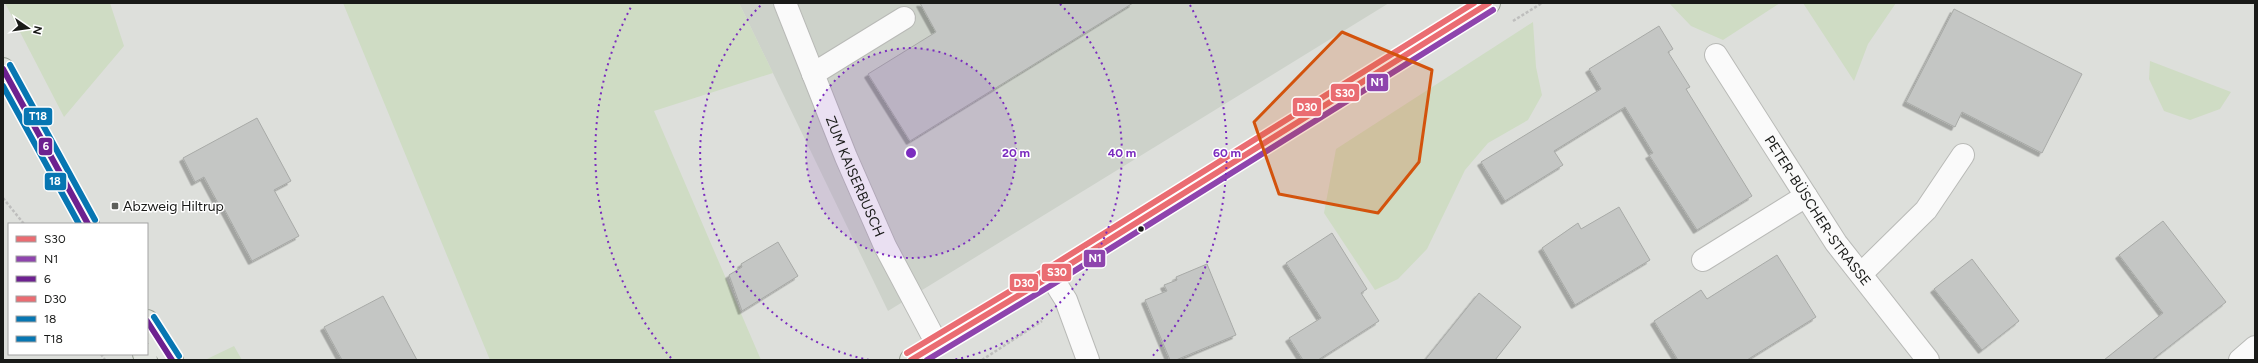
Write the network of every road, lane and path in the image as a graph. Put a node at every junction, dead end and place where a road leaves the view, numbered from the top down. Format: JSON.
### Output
{"nodes":[{"id":1,"x":785,"y":3,"type":"edge"},
{"id":2,"x":1489,"y":3,"type":"edge"},
{"id":3,"x":904,"y":18,"type":"dead end"},
{"id":4,"x":1716,"y":55,"type":"dead end"},
{"id":5,"x":3,"y":69,"type":"edge"},
{"id":6,"x":813,"y":74,"type":"junction"},
{"id":7,"x":1963,"y":155,"type":"dead end"},
{"id":8,"x":1806,"y":196,"type":"junction"},
{"id":9,"x":3,"y":198,"type":"edge"},
{"id":10,"x":23,"y":223,"type":"edge"},
{"id":11,"x":87,"y":223,"type":"edge"},
{"id":12,"x":1703,"y":260,"type":"dead end"},
{"id":13,"x":1860,"y":274,"type":"junction"},
{"id":14,"x":1052,"y":276,"type":"junction"},
{"id":15,"x":1048,"y":317,"type":"dead end"},
{"id":16,"x":148,"y":323,"type":"edge"},
{"id":17,"x":936,"y":344,"type":"junction"},
{"id":18,"x":2255,"y":347,"type":"edge"},
{"id":19,"x":172,"y":360,"type":"edge"},
{"id":20,"x":911,"y":360,"type":"edge"},
{"id":21,"x":982,"y":360,"type":"edge"},
{"id":22,"x":1088,"y":360,"type":"edge"},
{"id":23,"x":1928,"y":360,"type":"edge"},
{"id":24,"x":2240,"y":360,"type":"edge"}],
"edges":[{"from":1,"to":6,"type":"street","name":"ZUM KAISERBUSCH"},
{"from":2,"to":14,"type":"main road"},
{"from":3,"to":6,"type":"street"},
{"from":4,"to":8,"type":"street","name":"PETER-BÜSCHER-STRASSE"},
{"from":5,"to":11,"type":"main road"},
{"from":6,"to":17,"type":"street","name":"ZUM KAISERBUSCH"},
{"from":7,"to":13,"type":"street"},
{"from":8,"to":12,"type":"street"},
{"from":8,"to":13,"type":"street","name":"PETER-BÜSCHER-STRASSE"},
{"from":9,"to":10,"type":"path"},
{"from":13,"to":23,"type":"street","name":"PETER-BÜSCHER-STRASSE"},
{"from":14,"to":17,"type":"main road"},
{"from":14,"to":22,"type":"street"},
{"from":15,"to":21,"type":"path"},
{"from":16,"to":19,"type":"main road"},
{"from":17,"to":20,"type":"main road"},
{"from":18,"to":24,"type":"street"}]}
